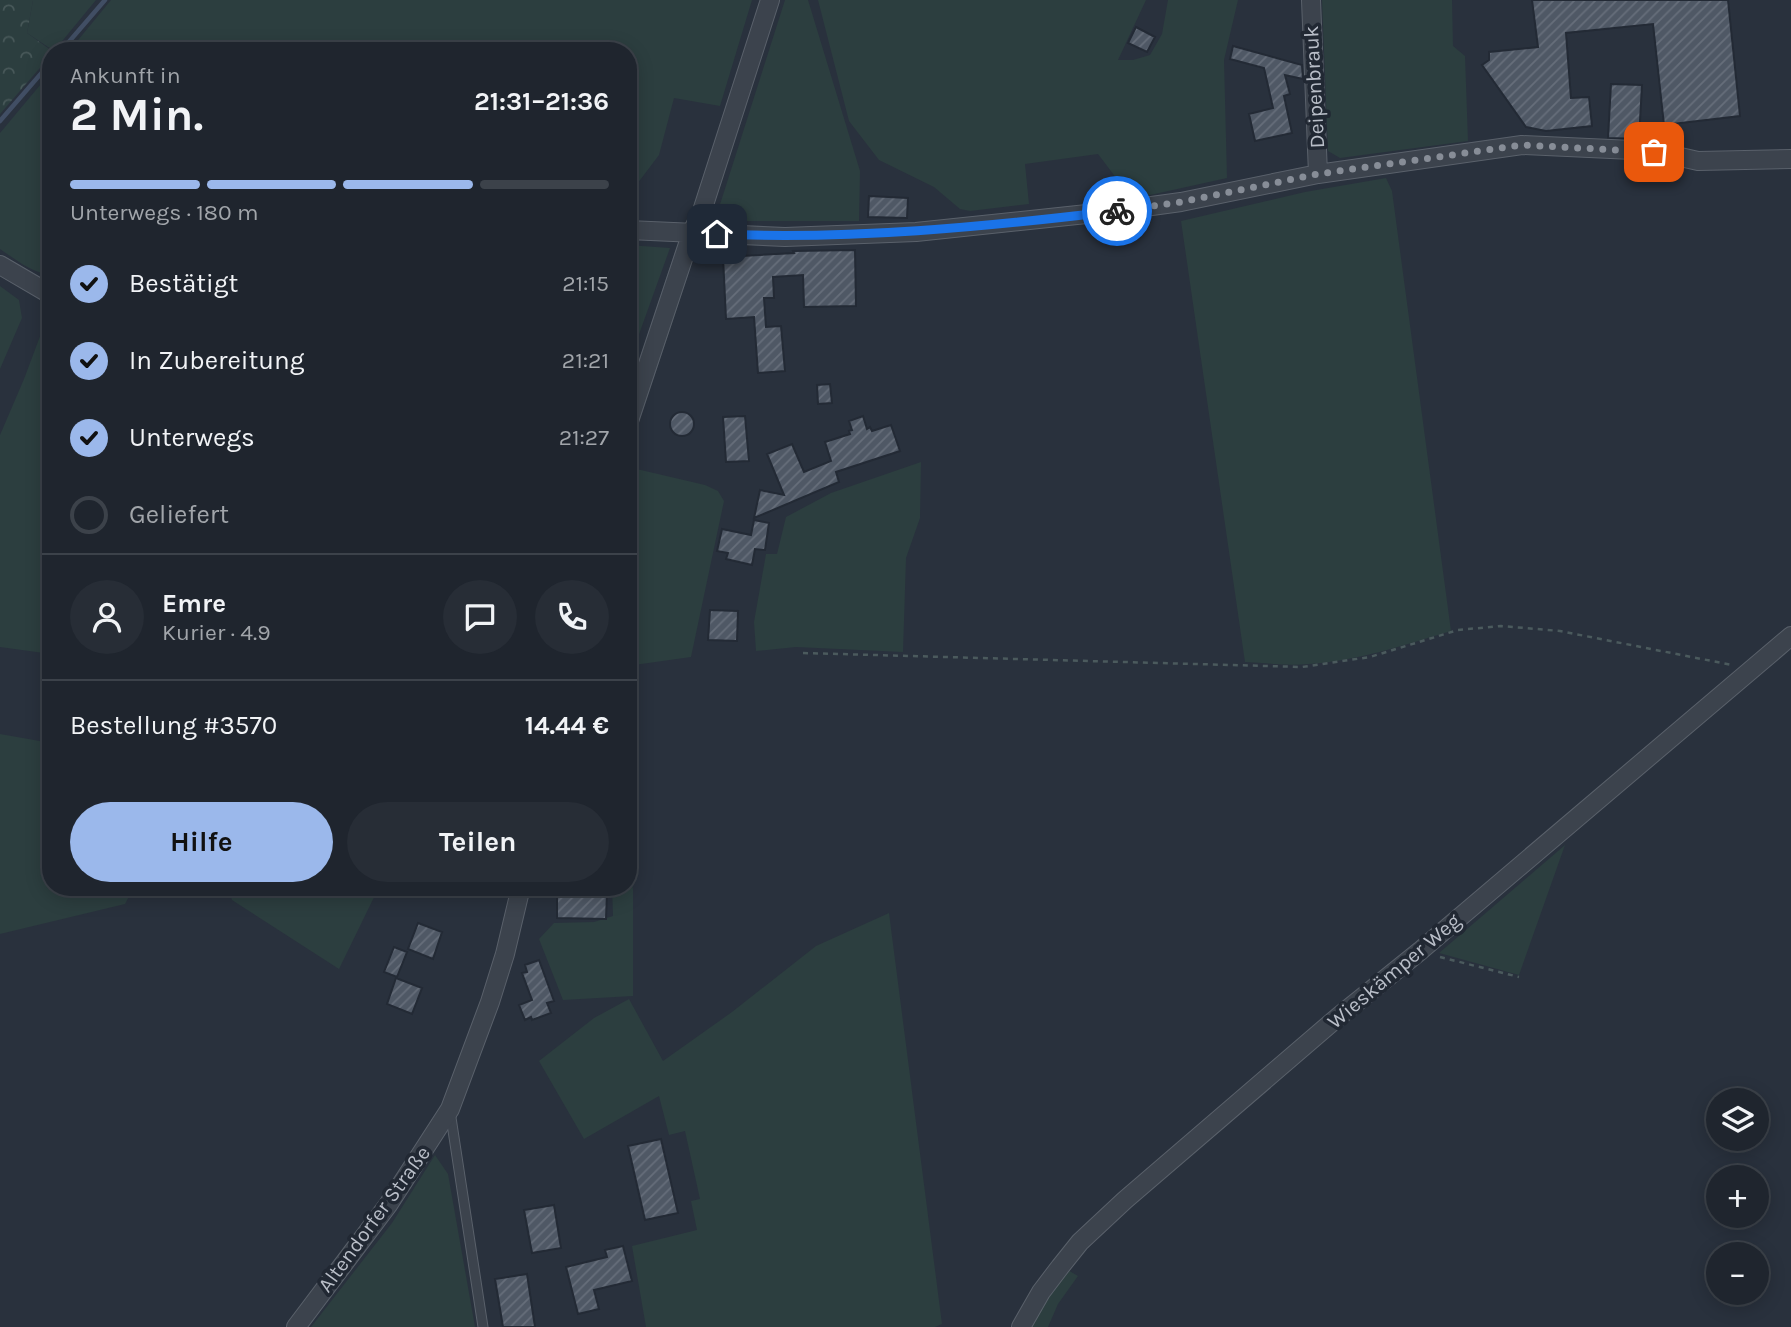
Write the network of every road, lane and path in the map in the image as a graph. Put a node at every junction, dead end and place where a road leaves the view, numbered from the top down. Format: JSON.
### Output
{"nodes":[{"id":1,"x":770,"y":0,"type":"edge"},
{"id":2,"x":1311,"y":0,"type":"edge"},
{"id":3,"x":1791,"y":159,"type":"edge"},
{"id":4,"x":1318,"y":174,"type":"junction"},
{"id":5,"x":637,"y":230,"type":"edge"},
{"id":6,"x":692,"y":232,"type":"junction"},
{"id":7,"x":0,"y":265,"type":"edge"},
{"id":8,"x":42,"y":290,"type":"edge"},
{"id":9,"x":637,"y":397,"type":"edge"},
{"id":10,"x":1791,"y":636,"type":"edge"},
{"id":11,"x":803,"y":653,"type":"dead end"},
{"id":12,"x":1748,"y":673,"type":"junction"},
{"id":13,"x":519,"y":896,"type":"edge"},
{"id":14,"x":1420,"y":951,"type":"junction"},
{"id":15,"x":1519,"y":976,"type":"dead end"},
{"id":16,"x":450,"y":1109,"type":"junction"},
{"id":17,"x":296,"y":1327,"type":"edge"},
{"id":18,"x":483,"y":1327,"type":"edge"},
{"id":19,"x":1021,"y":1327,"type":"edge"}],
"edges":[{"from":1,"to":6,"type":"street"},
{"from":2,"to":4,"type":"street","name":"Deipenbrauk"},
{"from":3,"to":4,"type":"street"},
{"from":4,"to":6,"type":"street"},
{"from":5,"to":6,"type":"street"},
{"from":6,"to":9,"type":"street"},
{"from":7,"to":8,"type":"street"},
{"from":10,"to":12,"type":"street","name":"Wieskämper Weg"},
{"from":11,"to":12,"type":"path"},
{"from":12,"to":14,"type":"street","name":"Wieskämper Weg"},
{"from":13,"to":16,"type":"street","name":"Altendorfer Straße"},
{"from":14,"to":15,"type":"path"},
{"from":14,"to":19,"type":"street","name":"Wieskämper Weg"},
{"from":16,"to":17,"type":"street","name":"Altendorfer Straße"},
{"from":16,"to":18,"type":"lane","name":"Altendorfer Straße"}]}
